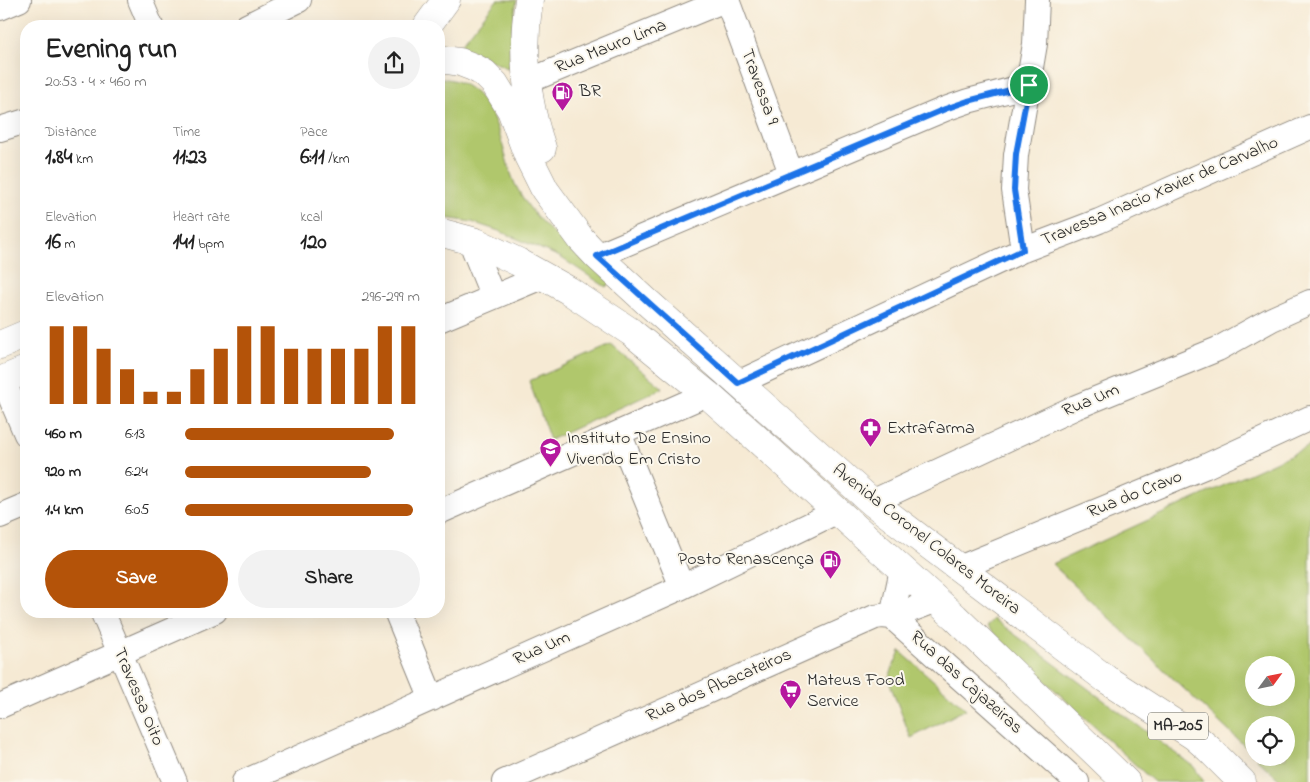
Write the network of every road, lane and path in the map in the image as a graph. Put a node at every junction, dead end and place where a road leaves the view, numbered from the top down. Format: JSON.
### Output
{"nodes":[{"id":1,"x":19,"y":0,"type":"edge"},
{"id":2,"x":140,"y":0,"type":"edge"},
{"id":3,"x":299,"y":0,"type":"edge"},
{"id":4,"x":446,"y":0,"type":"edge"},
{"id":5,"x":529,"y":0,"type":"edge"},
{"id":6,"x":726,"y":0,"type":"edge"},
{"id":7,"x":1036,"y":0,"type":"edge"},
{"id":8,"x":0,"y":8,"type":"edge"},
{"id":9,"x":149,"y":20,"type":"edge"},
{"id":10,"x":259,"y":20,"type":"edge"},
{"id":11,"x":431,"y":20,"type":"edge"},
{"id":12,"x":445,"y":60,"type":"edge"},
{"id":13,"x":526,"y":82,"type":"junction"},
{"id":14,"x":1029,"y":85,"type":"junction"},
{"id":15,"x":20,"y":123,"type":"edge"},
{"id":16,"x":1310,"y":128,"type":"edge"},
{"id":17,"x":0,"y":129,"type":"edge"},
{"id":18,"x":791,"y":173,"type":"junction"},
{"id":19,"x":445,"y":234,"type":"edge"},
{"id":20,"x":445,"y":245,"type":"edge"},
{"id":21,"x":589,"y":247,"type":"junction"},
{"id":22,"x":474,"y":250,"type":"junction"},
{"id":23,"x":1023,"y":250,"type":"junction"},
{"id":24,"x":544,"y":276,"type":"junction"},
{"id":25,"x":493,"y":297,"type":"junction"},
{"id":26,"x":1310,"y":302,"type":"edge"},
{"id":27,"x":445,"y":317,"type":"edge"},
{"id":28,"x":20,"y":337,"type":"edge"},
{"id":29,"x":0,"y":345,"type":"edge"},
{"id":30,"x":10,"y":377,"type":"edge"},
{"id":31,"x":738,"y":383,"type":"junction"},
{"id":32,"x":707,"y":394,"type":"junction"},
{"id":33,"x":20,"y":413,"type":"edge"},
{"id":34,"x":1310,"y":418,"type":"edge"},
{"id":35,"x":619,"y":433,"type":"junction"},
{"id":36,"x":872,"y":502,"type":"junction"},
{"id":37,"x":20,"y":508,"type":"edge"},
{"id":38,"x":445,"y":509,"type":"edge"},
{"id":39,"x":838,"y":511,"type":"junction"},
{"id":40,"x":0,"y":516,"type":"edge"},
{"id":41,"x":959,"y":568,"type":"junction"},
{"id":42,"x":902,"y":569,"type":"junction"},
{"id":43,"x":682,"y":587,"type":"junction"},
{"id":44,"x":937,"y":600,"type":"junction"},
{"id":45,"x":892,"y":617,"type":"junction"},
{"id":46,"x":105,"y":618,"type":"edge"},
{"id":47,"x":200,"y":618,"type":"edge"},
{"id":48,"x":399,"y":618,"type":"edge"},
{"id":49,"x":120,"y":654,"type":"junction"},
{"id":50,"x":1106,"y":679,"type":"junction"},
{"id":51,"x":432,"y":699,"type":"junction"},
{"id":52,"x":0,"y":706,"type":"edge"},
{"id":53,"x":175,"y":782,"type":"edge"},
{"id":54,"x":244,"y":782,"type":"edge"},
{"id":55,"x":504,"y":782,"type":"edge"},
{"id":56,"x":1077,"y":782,"type":"edge"},
{"id":57,"x":1126,"y":782,"type":"edge"},
{"id":58,"x":1217,"y":782,"type":"edge"},
{"id":59,"x":1242,"y":782,"type":"edge"}],
"edges":[{"from":1,"to":8,"type":"street"},
{"from":2,"to":9,"type":"street"},
{"from":3,"to":10,"type":"street"},
{"from":4,"to":11,"type":"main road"},
{"from":5,"to":13,"type":"main road"},
{"from":6,"to":13,"type":"street","name":"Rua Mauro Lima"},
{"from":6,"to":18,"type":"street","name":"Travessa 9"},
{"from":7,"to":14,"type":"street"},
{"from":12,"to":21,"type":"main road","name":"Avenida Coronel Colares Moreira"},
{"from":13,"to":21,"type":"main road"},
{"from":14,"to":18,"type":"street"},
{"from":14,"to":23,"type":"street"},
{"from":15,"to":17,"type":"street"},
{"from":16,"to":23,"type":"street","name":"Travessa Inacio Xavier de Carvalho"},
{"from":18,"to":21,"type":"street"},
{"from":19,"to":24,"type":"main road","name":"Avenida Coronel Colares Moreira"},
{"from":20,"to":22,"type":"main road"},
{"from":21,"to":31,"type":"main road","name":"Avenida Coronel Colares Moreira"},
{"from":22,"to":24,"type":"main road"},
{"from":22,"to":25,"type":"street"},
{"from":23,"to":31,"type":"street","name":"Travessa Inacio Xavier de Carvalho"},
{"from":24,"to":25,"type":"street"},
{"from":24,"to":32,"type":"main road","name":"Avenida Coronel Colares Moreira"},
{"from":25,"to":27,"type":"street"},
{"from":26,"to":36,"type":"street","name":"Rua Um"},
{"from":28,"to":29,"type":"main road"},
{"from":30,"to":33,"type":"street"},
{"from":31,"to":36,"type":"main road","name":"Avenida Coronel Colares Moreira"},
{"from":32,"to":35,"type":"street"},
{"from":32,"to":39,"type":"main road","name":"Avenida Coronel Colares Moreira"},
{"from":34,"to":41,"type":"street","name":"Rua do Cravo"},
{"from":35,"to":38,"type":"street"},
{"from":35,"to":43,"type":"street"},
{"from":36,"to":41,"type":"main road","name":"Avenida Coronel Colares Moreira"},
{"from":37,"to":40,"type":"street"},
{"from":39,"to":42,"type":"main road","name":"Avenida Coronel Colares Moreira"},
{"from":39,"to":43,"type":"street","name":"Rua Um"},
{"from":41,"to":50,"type":"main road","name":"Avenida Coronel Colares Moreira"},
{"from":42,"to":44,"type":"main road","name":"Avenida Coronel Colares Moreira"},
{"from":42,"to":45,"type":"street"},
{"from":43,"to":51,"type":"street","name":"Rua Um"},
{"from":44,"to":45,"type":"street","name":"Rua dos Abacateiros"},
{"from":44,"to":57,"type":"main road","name":"Avenida Coronel Colares Moreira"},
{"from":45,"to":55,"type":"street","name":"Rua dos Abacateiros"},
{"from":45,"to":56,"type":"street","name":"Rua das Cajazeiras"},
{"from":46,"to":49,"type":"street","name":"Travessa Oito"},
{"from":47,"to":49,"type":"street"},
{"from":48,"to":51,"type":"street"},
{"from":49,"to":52,"type":"street"},
{"from":49,"to":53,"type":"street","name":"Travessa Oito"},
{"from":50,"to":58,"type":"main road"},
{"from":50,"to":59,"type":"main road","name":"Avenida Coronel Colares Moreira","number":"MA-205"},
{"from":51,"to":54,"type":"street","name":"Rua Um"}]}
